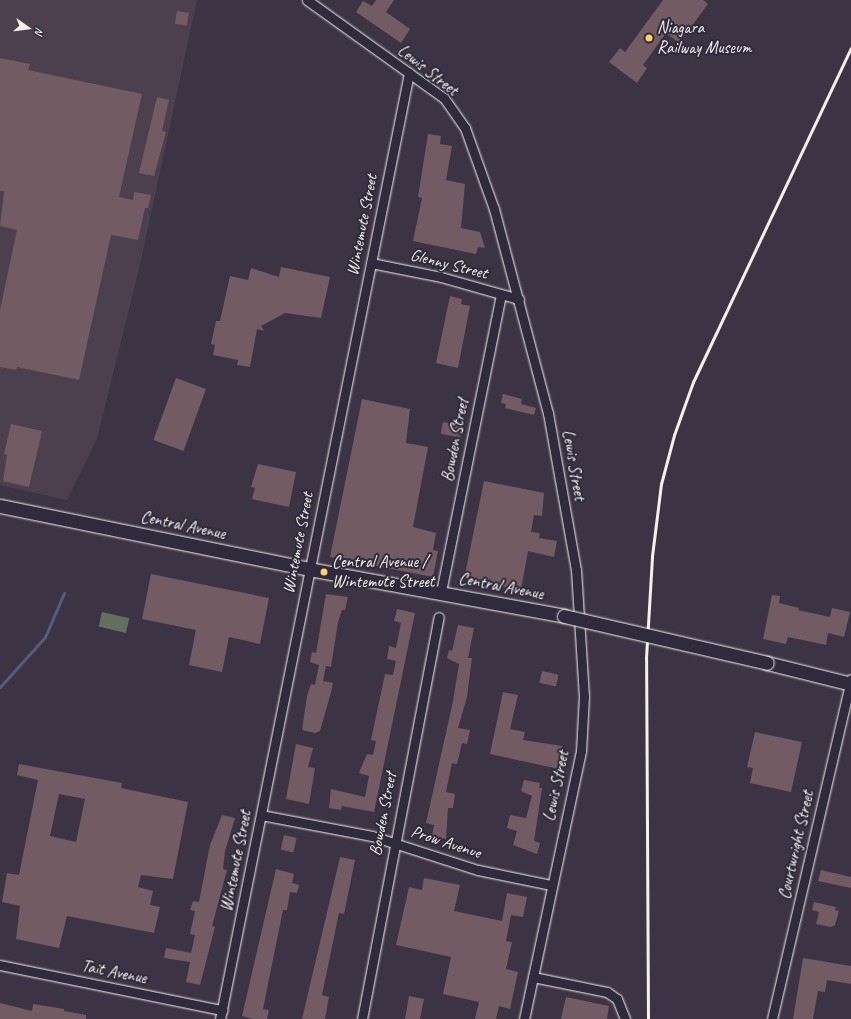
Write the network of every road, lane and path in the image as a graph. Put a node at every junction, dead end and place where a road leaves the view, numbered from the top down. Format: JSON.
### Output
{"nodes":[{"id":1,"x":307,"y":0,"type":"edge"},
{"id":2,"x":316,"y":3,"type":"edge"},
{"id":3,"x":409,"y":73,"type":"junction"},
{"id":4,"x":371,"y":263,"type":"junction"},
{"id":5,"x":501,"y":294,"type":"junction"},
{"id":6,"x":519,"y":299,"type":"junction"},
{"id":7,"x":0,"y":506,"type":"edge"},
{"id":8,"x":309,"y":569,"type":"junction"},
{"id":9,"x":441,"y":592,"type":"junction"},
{"id":10,"x":439,"y":616,"type":"dead end"},
{"id":11,"x":850,"y":682,"type":"edge"},
{"id":12,"x":261,"y":815,"type":"junction"},
{"id":13,"x":394,"y":842,"type":"junction"},
{"id":14,"x":551,"y":885,"type":"junction"},
{"id":15,"x":0,"y":965,"type":"edge"},
{"id":16,"x":533,"y":977,"type":"junction"},
{"id":17,"x":221,"y":1014,"type":"edge"},
{"id":18,"x":362,"y":1019,"type":"edge"},
{"id":19,"x":524,"y":1019,"type":"edge"},
{"id":20,"x":625,"y":1019,"type":"edge"},
{"id":21,"x":772,"y":1019,"type":"edge"}],
"edges":[{"from":1,"to":2,"type":"street","name":"Lewis Street"},
{"from":2,"to":3,"type":"street","name":"Lewis Street"},
{"from":3,"to":4,"type":"street","name":"Wintemute Street"},
{"from":3,"to":6,"type":"street","name":"Lewis Street"},
{"from":4,"to":5,"type":"street","name":"Glenny Street"},
{"from":4,"to":8,"type":"street","name":"Wintemute Street"},
{"from":5,"to":6,"type":"street","name":"Glenny Street"},
{"from":5,"to":9,"type":"street","name":"Bowden Street"},
{"from":6,"to":14,"type":"street","name":"Lewis Street"},
{"from":7,"to":8,"type":"main road","name":"Central Avenue"},
{"from":8,"to":9,"type":"main road","name":"Central Avenue"},
{"from":8,"to":12,"type":"street","name":"Wintemute Street"},
{"from":9,"to":11,"type":"main road","name":"Central Avenue","bridge":true},
{"from":10,"to":13,"type":"street","name":"Bowden Street"},
{"from":11,"to":21,"type":"street","name":"Courtwright Street"},
{"from":12,"to":13,"type":"street","name":"Prow Avenue"},
{"from":12,"to":17,"type":"street","name":"Wintemute Street"},
{"from":13,"to":14,"type":"street","name":"Prow Avenue"},
{"from":13,"to":18,"type":"street","name":"Bowden Street"},
{"from":14,"to":16,"type":"street","name":"Lewis Street"},
{"from":15,"to":17,"type":"street","name":"Tait Avenue"},
{"from":16,"to":19,"type":"street","name":"Lewis Street"},
{"from":16,"to":20,"type":"street"}]}
